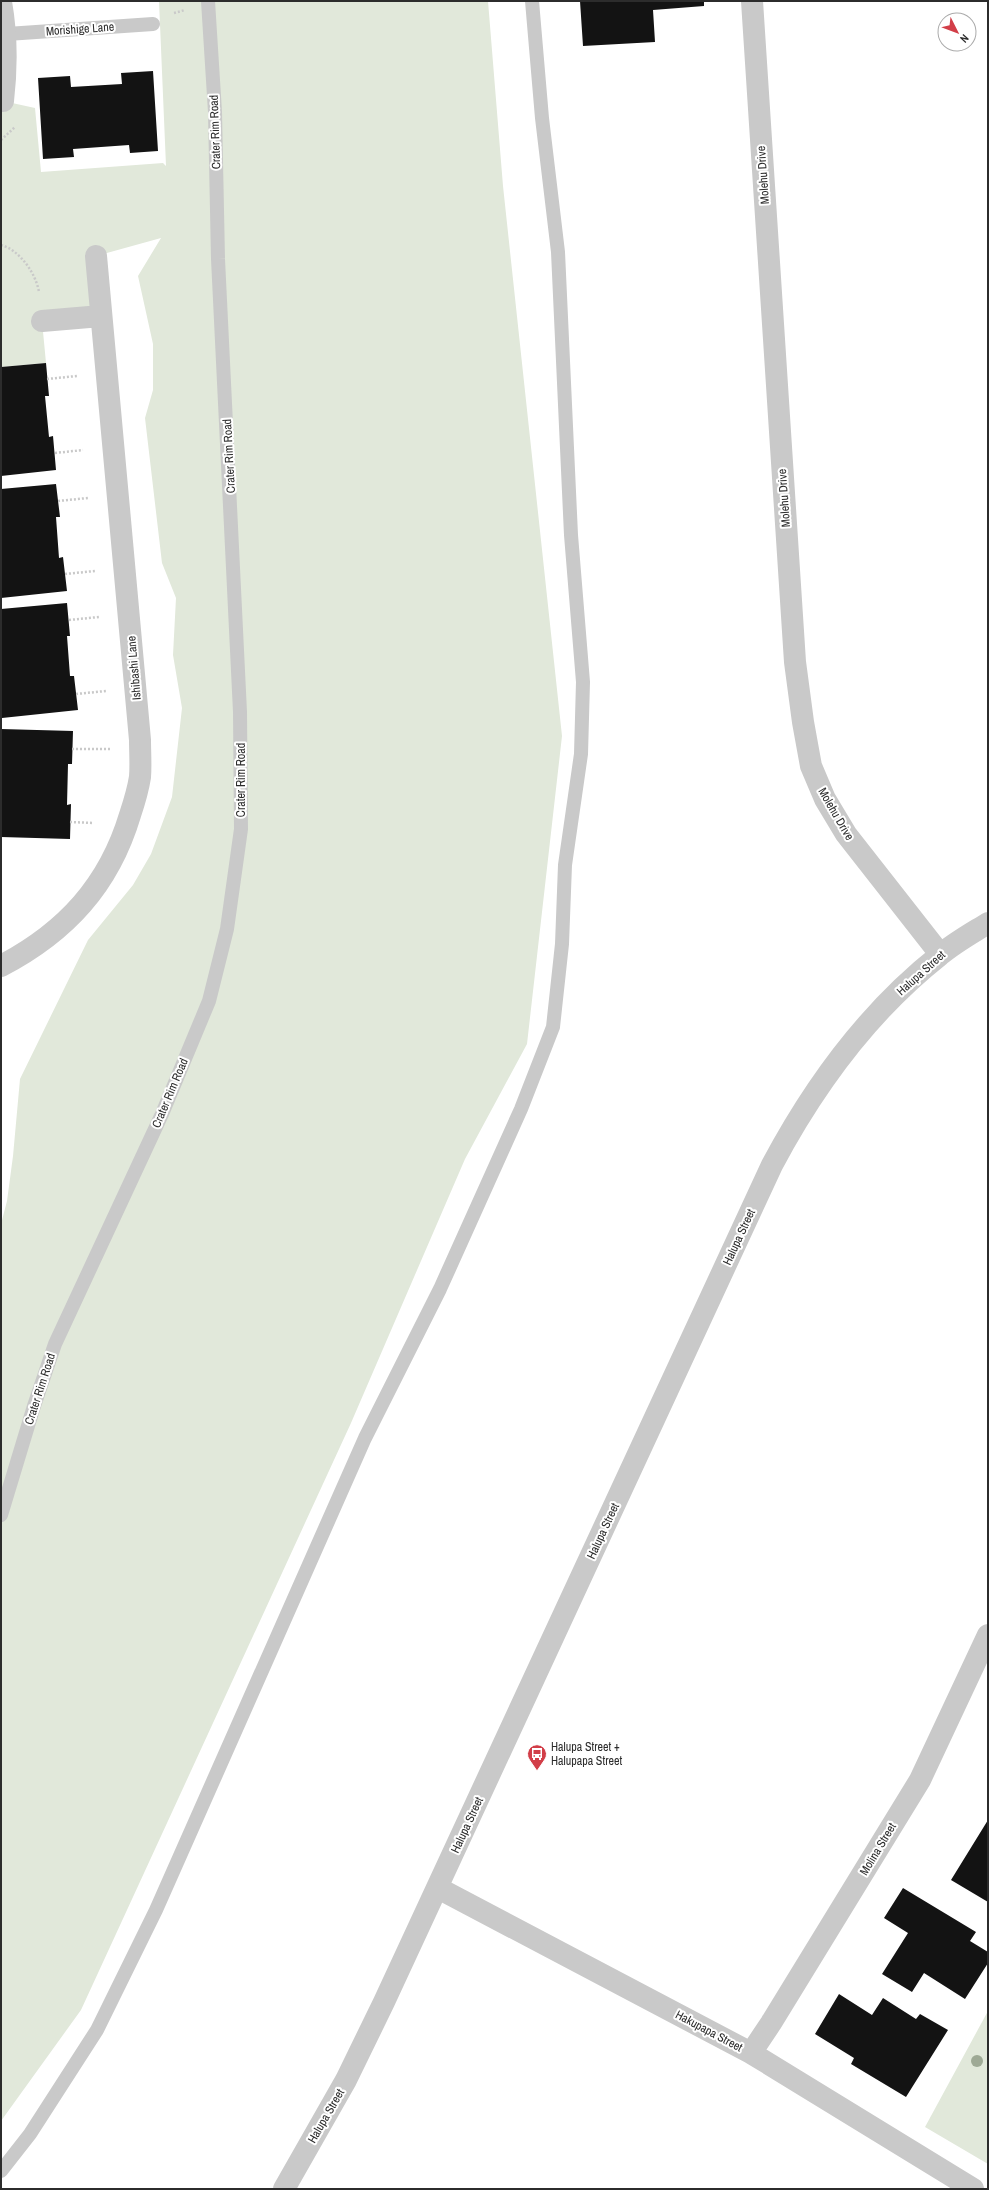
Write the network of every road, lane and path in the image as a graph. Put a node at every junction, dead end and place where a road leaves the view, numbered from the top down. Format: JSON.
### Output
{"nodes":[{"id":1,"x":532,"y":1,"type":"edge"},
{"id":2,"x":752,"y":1,"type":"edge"},
{"id":3,"x":1,"y":2,"type":"edge"},
{"id":4,"x":209,"y":3,"type":"edge"},
{"id":5,"x":153,"y":24,"type":"joint"},
{"id":6,"x":7,"y":34,"type":"junction"},
{"id":7,"x":3,"y":101,"type":"dead end"},
{"id":8,"x":1,"y":245,"type":"edge"},
{"id":9,"x":96,"y":256,"type":"dead end"},
{"id":10,"x":39,"y":292,"type":"dead end"},
{"id":11,"x":101,"y":316,"type":"junction"},
{"id":12,"x":42,"y":321,"type":"dead end"},
{"id":13,"x":77,"y":376,"type":"dead end"},
{"id":14,"x":47,"y":379,"type":"dead end"},
{"id":15,"x":83,"y":450,"type":"dead end"},
{"id":16,"x":55,"y":453,"type":"dead end"},
{"id":17,"x":88,"y":498,"type":"dead end"},
{"id":18,"x":58,"y":501,"type":"dead end"},
{"id":19,"x":95,"y":571,"type":"dead end"},
{"id":20,"x":65,"y":574,"type":"dead end"},
{"id":21,"x":99,"y":618,"type":"dead end"},
{"id":22,"x":69,"y":620,"type":"dead end"},
{"id":23,"x":106,"y":691,"type":"dead end"},
{"id":24,"x":76,"y":694,"type":"dead end"},
{"id":25,"x":72,"y":749,"type":"dead end"},
{"id":26,"x":110,"y":749,"type":"dead end"},
{"id":27,"x":70,"y":822,"type":"dead end"},
{"id":28,"x":94,"y":823,"type":"dead end"},
{"id":29,"x":988,"y":923,"type":"edge"},
{"id":30,"x":940,"y":954,"type":"junction"},
{"id":31,"x":1,"y":966,"type":"edge"},
{"id":32,"x":1,"y":1515,"type":"edge"},
{"id":33,"x":988,"y":1635,"type":"edge"},
{"id":34,"x":438,"y":1888,"type":"junction"},
{"id":35,"x":751,"y":2053,"type":"junction"},
{"id":36,"x":1,"y":2171,"type":"edge"},
{"id":37,"x":284,"y":2189,"type":"edge"},
{"id":38,"x":973,"y":2189,"type":"edge"}],
"edges":[{"from":1,"to":36,"type":"lane"},
{"from":2,"to":30,"type":"street","name":"Molehu Drive"},
{"from":3,"to":6,"type":"street"},
{"from":4,"to":5,"type":"path"},
{"from":4,"to":32,"type":"lane","name":"Crater Rim Road"},
{"from":5,"to":6,"type":"lane","name":"Morishige Lane"},
{"from":6,"to":7,"type":"street"},
{"from":8,"to":10,"type":"path"},
{"from":9,"to":11,"type":"street","name":"Ishibashi Lane"},
{"from":11,"to":12,"type":"street"},
{"from":11,"to":31,"type":"street","name":"Ishibashi Lane"},
{"from":13,"to":14,"type":"path"},
{"from":15,"to":16,"type":"path"},
{"from":17,"to":18,"type":"path"},
{"from":19,"to":20,"type":"path"},
{"from":21,"to":22,"type":"path"},
{"from":23,"to":24,"type":"path"},
{"from":25,"to":26,"type":"path"},
{"from":27,"to":28,"type":"path"},
{"from":29,"to":30,"type":"street","name":"Halupa Street"},
{"from":30,"to":34,"type":"street","name":"Halupa Street"},
{"from":33,"to":35,"type":"street","name":"Molina Street"},
{"from":34,"to":35,"type":"street","name":"Hakupapa Street"},
{"from":34,"to":37,"type":"street","name":"Halupa Street"},
{"from":35,"to":38,"type":"street","name":"Hakupapa Street"}]}
